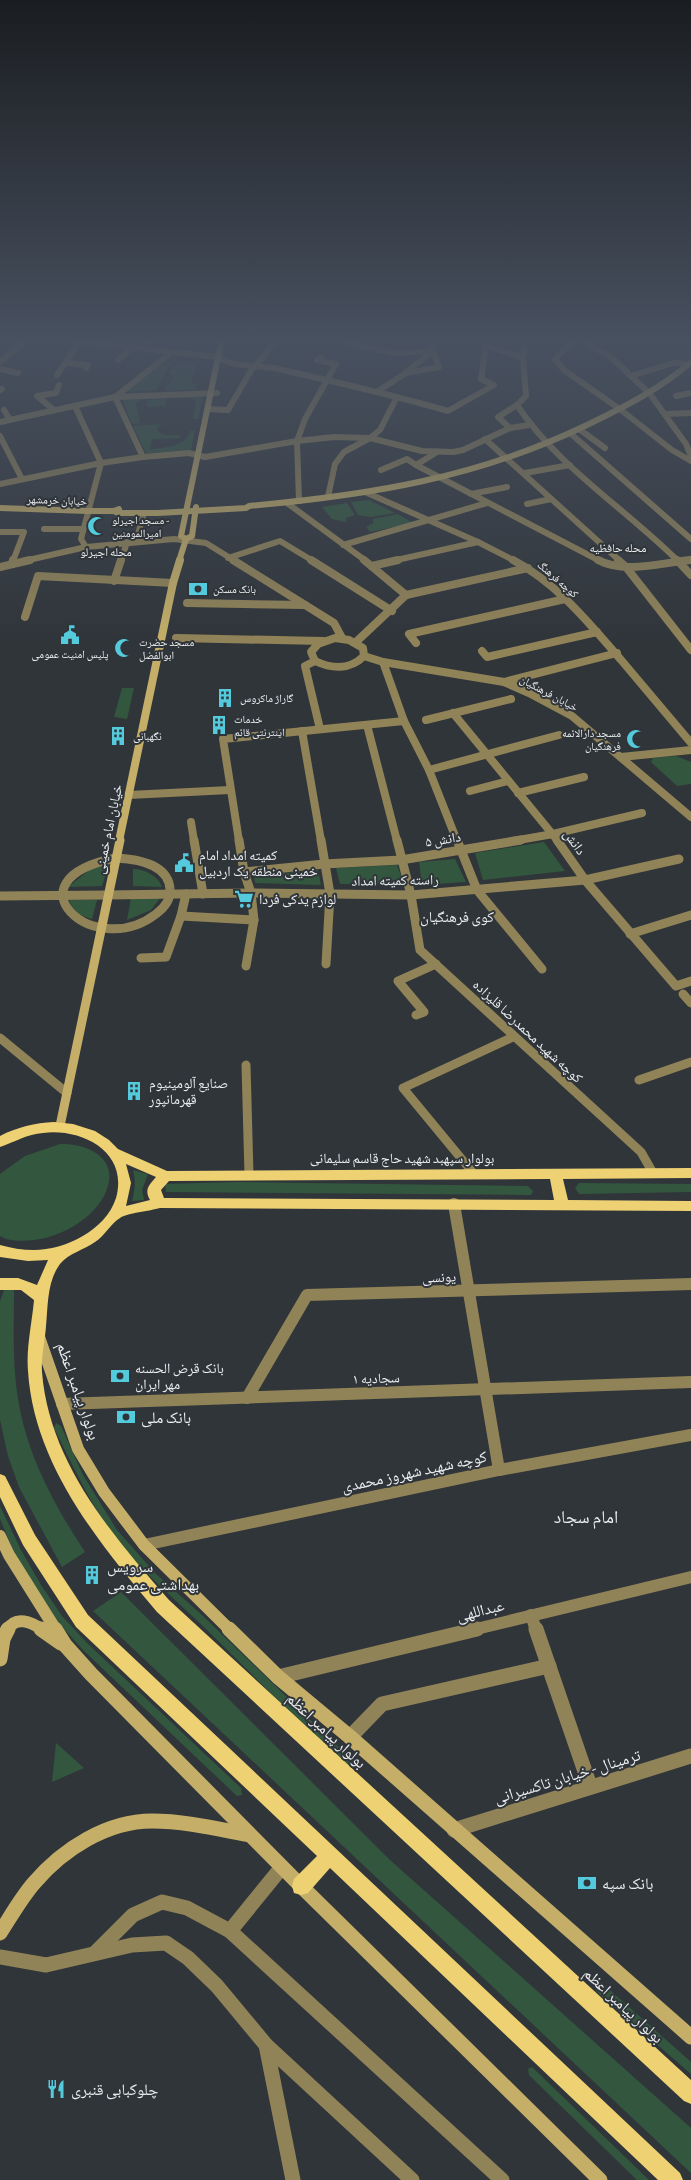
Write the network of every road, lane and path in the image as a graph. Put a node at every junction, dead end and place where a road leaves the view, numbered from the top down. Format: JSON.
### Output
{"nodes":[{"id":1,"x":2,"y":440,"type":"edge"},
{"id":2,"x":90,"y":440,"type":"edge"},
{"id":3,"x":134,"y":440,"type":"edge"},
{"id":4,"x":201,"y":440,"type":"edge"},
{"id":5,"x":309,"y":440,"type":"edge"},
{"id":6,"x":367,"y":440,"type":"edge"},
{"id":7,"x":377,"y":440,"type":"edge"},
{"id":8,"x":484,"y":440,"type":"edge"},
{"id":9,"x":486,"y":440,"type":"edge"},
{"id":10,"x":542,"y":440,"type":"edge"},
{"id":11,"x":555,"y":440,"type":"edge"},
{"id":12,"x":578,"y":440,"type":"edge"},
{"id":13,"x":593,"y":440,"type":"edge"},
{"id":14,"x":659,"y":440,"type":"edge"},
{"id":15,"x":683,"y":440,"type":"edge"},
{"id":16,"x":297,"y":441,"type":"junction"},
{"id":17,"x":546,"y":444,"type":"junction"},
{"id":18,"x":604,"y":448,"type":"dead end"},
{"id":19,"x":437,"y":452,"type":"junction"},
{"id":20,"x":196,"y":454,"type":"junction"},
{"id":21,"x":142,"y":456,"type":"junction"},
{"id":22,"x":691,"y":456,"type":"edge"},
{"id":23,"x":508,"y":459,"type":"junction"},
{"id":24,"x":691,"y":460,"type":"edge"},
{"id":25,"x":101,"y":463,"type":"junction"},
{"id":26,"x":570,"y":464,"type":"junction"},
{"id":27,"x":416,"y":465,"type":"junction"},
{"id":28,"x":381,"y":470,"type":"dead end"},
{"id":29,"x":525,"y":473,"type":"junction"},
{"id":30,"x":439,"y":478,"type":"junction"},
{"id":31,"x":22,"y":479,"type":"junction"},
{"id":32,"x":0,"y":484,"type":"edge"},
{"id":33,"x":507,"y":487,"type":"dead end"},
{"id":34,"x":365,"y":492,"type":"junction"},
{"id":35,"x":471,"y":494,"type":"junction"},
{"id":36,"x":328,"y":497,"type":"junction"},
{"id":37,"x":551,"y":498,"type":"junction"},
{"id":38,"x":299,"y":502,"type":"junction"},
{"id":39,"x":287,"y":503,"type":"junction"},
{"id":40,"x":487,"y":503,"type":"junction"},
{"id":41,"x":527,"y":504,"type":"dead end"},
{"id":42,"x":0,"y":508,"type":"edge"},
{"id":43,"x":196,"y":509,"type":"junction"},
{"id":44,"x":185,"y":510,"type":"junction"},
{"id":45,"x":88,"y":511,"type":"junction"},
{"id":46,"x":114,"y":511,"type":"junction"},
{"id":47,"x":144,"y":513,"type":"junction"},
{"id":48,"x":430,"y":521,"type":"junction"},
{"id":49,"x":44,"y":529,"type":"dead end"},
{"id":50,"x":83,"y":529,"type":"junction"},
{"id":51,"x":0,"y":532,"type":"edge"},
{"id":52,"x":186,"y":539,"type":"junction"},
{"id":53,"x":691,"y":539,"type":"edge"},
{"id":54,"x":136,"y":541,"type":"junction"},
{"id":55,"x":127,"y":542,"type":"junction"},
{"id":56,"x":478,"y":542,"type":"junction"},
{"id":57,"x":343,"y":545,"type":"junction"},
{"id":58,"x":86,"y":547,"type":"junction"},
{"id":59,"x":228,"y":558,"type":"junction"},
{"id":60,"x":691,"y":560,"type":"edge"},
{"id":61,"x":678,"y":561,"type":"junction"},
{"id":62,"x":12,"y":564,"type":"junction"},
{"id":63,"x":372,"y":566,"type":"junction"},
{"id":64,"x":0,"y":567,"type":"edge"},
{"id":65,"x":41,"y":567,"type":"junction"},
{"id":66,"x":626,"y":567,"type":"junction"},
{"id":67,"x":528,"y":568,"type":"junction"},
{"id":68,"x":691,"y":576,"type":"edge"},
{"id":69,"x":114,"y":581,"type":"junction"},
{"id":70,"x":173,"y":583,"type":"junction"},
{"id":71,"x":406,"y":595,"type":"junction"},
{"id":72,"x":565,"y":598,"type":"junction"},
{"id":73,"x":186,"y":603,"type":"dead end"},
{"id":74,"x":306,"y":605,"type":"junction"},
{"id":75,"x":392,"y":610,"type":"junction"},
{"id":76,"x":25,"y":617,"type":"dead end"},
{"id":77,"x":598,"y":632,"type":"junction"},
{"id":78,"x":176,"y":638,"type":"dead end"},
{"id":79,"x":342,"y":638,"type":"junction"},
{"id":80,"x":323,"y":641,"type":"junction"},
{"id":81,"x":356,"y":642,"type":"junction"},
{"id":82,"x":416,"y":643,"type":"dead end"},
{"id":83,"x":691,"y":650,"type":"edge"},
{"id":84,"x":482,"y":651,"type":"dead end"},
{"id":85,"x":617,"y":653,"type":"junction"},
{"id":86,"x":364,"y":656,"type":"junction"},
{"id":87,"x":315,"y":660,"type":"junction"},
{"id":88,"x":382,"y":662,"type":"junction"},
{"id":89,"x":504,"y":682,"type":"junction"},
{"id":90,"x":512,"y":699,"type":"dead end"},
{"id":91,"x":453,"y":713,"type":"junction"},
{"id":92,"x":426,"y":720,"type":"dead end"},
{"id":93,"x":404,"y":721,"type":"junction"},
{"id":94,"x":367,"y":725,"type":"junction"},
{"id":95,"x":320,"y":730,"type":"junction"},
{"id":96,"x":302,"y":731,"type":"junction"},
{"id":97,"x":560,"y":735,"type":"dead end"},
{"id":98,"x":691,"y":743,"type":"edge"},
{"id":99,"x":691,"y":750,"type":"edge"},
{"id":100,"x":486,"y":754,"type":"junction"},
{"id":101,"x":621,"y":757,"type":"junction"},
{"id":102,"x":429,"y":770,"type":"junction"},
{"id":103,"x":584,"y":777,"type":"dead end"},
{"id":104,"x":508,"y":781,"type":"junction"},
{"id":105,"x":230,"y":790,"type":"junction"},
{"id":106,"x":470,"y":791,"type":"dead end"},
{"id":107,"x":518,"y":793,"type":"junction"},
{"id":108,"x":129,"y":795,"type":"junction"},
{"id":109,"x":642,"y":812,"type":"dead end"},
{"id":110,"x":691,"y":817,"type":"edge"},
{"id":111,"x":191,"y":822,"type":"dead end"},
{"id":112,"x":552,"y":834,"type":"junction"},
{"id":113,"x":460,"y":850,"type":"junction"},
{"id":114,"x":116,"y":858,"type":"junction"},
{"id":115,"x":679,"y":858,"type":"dead end"},
{"id":116,"x":402,"y":860,"type":"junction"},
{"id":117,"x":324,"y":864,"type":"junction"},
{"id":118,"x":244,"y":872,"type":"junction"},
{"id":119,"x":585,"y":880,"type":"junction"},
{"id":120,"x":477,"y":890,"type":"junction"},
{"id":121,"x":251,"y":893,"type":"junction"},
{"id":122,"x":170,"y":894,"type":"junction"},
{"id":123,"x":186,"y":894,"type":"junction"},
{"id":124,"x":202,"y":894,"type":"junction"},
{"id":125,"x":330,"y":894,"type":"junction"},
{"id":126,"x":108,"y":895,"type":"junction"},
{"id":127,"x":411,"y":895,"type":"junction"},
{"id":128,"x":0,"y":896,"type":"edge"},
{"id":129,"x":62,"y":896,"type":"junction"},
{"id":130,"x":691,"y":915,"type":"edge"},
{"id":131,"x":181,"y":916,"type":"junction"},
{"id":132,"x":254,"y":920,"type":"junction"},
{"id":133,"x":101,"y":928,"type":"junction"},
{"id":134,"x":630,"y":934,"type":"junction"},
{"id":135,"x":141,"y":958,"type":"dead end"},
{"id":136,"x":326,"y":964,"type":"dead end"},
{"id":137,"x":436,"y":964,"type":"junction"},
{"id":138,"x":246,"y":966,"type":"dead end"},
{"id":139,"x":542,"y":969,"type":"dead end"},
{"id":140,"x":691,"y":980,"type":"edge"},
{"id":141,"x":683,"y":994,"type":"dead end"},
{"id":142,"x":691,"y":1003,"type":"edge"},
{"id":143,"x":416,"y":1015,"type":"dead end"},
{"id":144,"x":513,"y":1037,"type":"junction"},
{"id":145,"x":0,"y":1038,"type":"edge"},
{"id":146,"x":691,"y":1062,"type":"edge"},
{"id":147,"x":246,"y":1065,"type":"dead end"},
{"id":148,"x":639,"y":1080,"type":"dead end"},
{"id":149,"x":67,"y":1093,"type":"junction"},
{"id":150,"x":60,"y":1126,"type":"junction"},
{"id":151,"x":0,"y":1142,"type":"edge"},
{"id":152,"x":117,"y":1154,"type":"junction"},
{"id":153,"x":653,"y":1173,"type":"junction"},
{"id":154,"x":691,"y":1173,"type":"edge"},
{"id":155,"x":474,"y":1174,"type":"junction"},
{"id":156,"x":555,"y":1174,"type":"junction"},
{"id":157,"x":249,"y":1175,"type":"junction"},
{"id":158,"x":166,"y":1176,"type":"junction"},
{"id":159,"x":160,"y":1203,"type":"junction"},
{"id":160,"x":454,"y":1204,"type":"junction"},
{"id":161,"x":562,"y":1205,"type":"junction"},
{"id":162,"x":691,"y":1206,"type":"edge"},
{"id":163,"x":116,"y":1212,"type":"junction"},
{"id":164,"x":68,"y":1250,"type":"junction"},
{"id":165,"x":0,"y":1251,"type":"edge"},
{"id":166,"x":0,"y":1284,"type":"edge"},
{"id":167,"x":691,"y":1284,"type":"edge"},
{"id":168,"x":468,"y":1291,"type":"junction"},
{"id":169,"x":41,"y":1297,"type":"junction"},
{"id":170,"x":38,"y":1334,"type":"junction"},
{"id":171,"x":691,"y":1382,"type":"edge"},
{"id":172,"x":486,"y":1390,"type":"junction"},
{"id":173,"x":247,"y":1398,"type":"junction"},
{"id":174,"x":62,"y":1404,"type":"junction"},
{"id":175,"x":691,"y":1435,"type":"edge"},
{"id":176,"x":499,"y":1470,"type":"junction"},
{"id":177,"x":0,"y":1481,"type":"edge"},
{"id":178,"x":0,"y":1536,"type":"edge"},
{"id":179,"x":144,"y":1545,"type":"junction"},
{"id":180,"x":691,"y":1576,"type":"edge"},
{"id":181,"x":531,"y":1615,"type":"junction"},
{"id":182,"x":64,"y":1645,"type":"junction"},
{"id":183,"x":0,"y":1659,"type":"edge"},
{"id":184,"x":549,"y":1666,"type":"junction"},
{"id":185,"x":278,"y":1677,"type":"junction"},
{"id":186,"x":350,"y":1737,"type":"junction"},
{"id":187,"x":691,"y":1756,"type":"edge"},
{"id":188,"x":590,"y":1786,"type":"junction"},
{"id":189,"x":454,"y":1830,"type":"junction"},
{"id":190,"x":250,"y":1835,"type":"junction"},
{"id":191,"x":330,"y":1855,"type":"junction"},
{"id":192,"x":282,"y":1867,"type":"junction"},
{"id":193,"x":301,"y":1886,"type":"junction"},
{"id":194,"x":230,"y":1930,"type":"junction"},
{"id":195,"x":0,"y":1933,"type":"edge"},
{"id":196,"x":95,"y":1953,"type":"junction"},
{"id":197,"x":0,"y":1957,"type":"edge"},
{"id":198,"x":691,"y":2037,"type":"edge"},
{"id":199,"x":266,"y":2045,"type":"junction"},
{"id":200,"x":691,"y":2094,"type":"edge"},
{"id":201,"x":294,"y":2180,"type":"edge"},
{"id":202,"x":412,"y":2180,"type":"edge"},
{"id":203,"x":502,"y":2180,"type":"edge"},
{"id":204,"x":600,"y":2180,"type":"edge"},
{"id":205,"x":673,"y":2180,"type":"edge"}],
"edges":[{"from":1,"to":31,"type":"street"},
{"from":2,"to":25,"type":"street"},
{"from":3,"to":21,"type":"street"},
{"from":4,"to":20,"type":"main road","name":"خیابان امام خمینی"},
{"from":5,"to":16,"type":"street"},
{"from":6,"to":36,"type":"street"},
{"from":7,"to":19,"type":"street"},
{"from":8,"to":19,"type":"street"},
{"from":9,"to":23,"type":"street"},
{"from":10,"to":17,"type":"street"},
{"from":11,"to":17,"type":"main road"},
{"from":12,"to":53,"type":"street"},
{"from":13,"to":18,"type":"street"},
{"from":14,"to":24,"type":"street"},
{"from":15,"to":22,"type":"street"},
{"from":16,"to":20,"type":"street"},
{"from":16,"to":38,"type":"street"},
{"from":17,"to":23,"type":"main road"},
{"from":17,"to":26,"type":"street"},
{"from":19,"to":27,"type":"street"},
{"from":20,"to":21,"type":"street"},
{"from":20,"to":44,"type":"main road","name":"خیابان امام خمینی"},
{"from":21,"to":25,"type":"street"},
{"from":23,"to":29,"type":"street"},
{"from":23,"to":30,"type":"main road"},
{"from":25,"to":31,"type":"street"},
{"from":25,"to":45,"type":"street"},
{"from":26,"to":29,"type":"street"},
{"from":26,"to":61,"type":"street"},
{"from":27,"to":28,"type":"street"},
{"from":27,"to":30,"type":"street"},
{"from":29,"to":37,"type":"street"},
{"from":30,"to":34,"type":"main road"},
{"from":30,"to":35,"type":"street"},
{"from":31,"to":32,"type":"street"},
{"from":33,"to":35,"type":"street"},
{"from":34,"to":36,"type":"main road"},
{"from":34,"to":48,"type":"street","name":"کوچه فرهنگ"},
{"from":35,"to":40,"type":"street"},
{"from":36,"to":38,"type":"main road"},
{"from":37,"to":41,"type":"street"},
{"from":37,"to":66,"type":"street"},
{"from":38,"to":39,"type":"main road"},
{"from":39,"to":43,"type":"main road"},
{"from":39,"to":57,"type":"street"},
{"from":40,"to":48,"type":"street"},
{"from":40,"to":66,"type":"street"},
{"from":42,"to":45,"type":"main road","name":"خیابان خرمشهر"},
{"from":43,"to":44,"type":"main road"},
{"from":43,"to":52,"type":"main road","name":"خیابان امام خمینی"},
{"from":44,"to":46,"type":"main road","name":"خیابان خرمشهر"},
{"from":44,"to":47,"type":"main road","name":"خیابان خرمشهر"},
{"from":44,"to":52,"type":"main road","name":"خیابان امام خمینی"},
{"from":45,"to":46,"type":"main road","name":"خیابان خرمشهر"},
{"from":45,"to":50,"type":"street"},
{"from":46,"to":47,"type":"main road","name":"خیابان خرمشهر"},
{"from":47,"to":54,"type":"street"},
{"from":48,"to":56,"type":"street","name":"کوچه فرهنگ"},
{"from":48,"to":57,"type":"street"},
{"from":49,"to":50,"type":"street"},
{"from":50,"to":58,"type":"street"},
{"from":51,"to":62,"type":"street"},
{"from":52,"to":54,"type":"street"},
{"from":52,"to":59,"type":"street"},
{"from":52,"to":70,"type":"main road","name":"خیابان امام خمینی"},
{"from":54,"to":55,"type":"street"},
{"from":55,"to":58,"type":"street"},
{"from":55,"to":69,"type":"street"},
{"from":56,"to":63,"type":"street"},
{"from":56,"to":67,"type":"street","name":"کوچه فرهنگ"},
{"from":57,"to":63,"type":"street"},
{"from":58,"to":65,"type":"street"},
{"from":59,"to":74,"type":"street"},
{"from":59,"to":75,"type":"street"},
{"from":60,"to":61,"type":"street"},
{"from":61,"to":66,"type":"street"},
{"from":61,"to":68,"type":"street"},
{"from":62,"to":64,"type":"street"},
{"from":62,"to":65,"type":"street"},
{"from":63,"to":71,"type":"street"},
{"from":65,"to":69,"type":"street"},
{"from":65,"to":76,"type":"street"},
{"from":66,"to":83,"type":"street"},
{"from":67,"to":71,"type":"street"},
{"from":67,"to":72,"type":"street","name":"کوچه فرهنگ"},
{"from":69,"to":70,"type":"street"},
{"from":70,"to":108,"type":"main road","name":"خیابان امام خمینی"},
{"from":71,"to":75,"type":"street"},
{"from":72,"to":77,"type":"street","name":"کوچه فرهنگ"},
{"from":72,"to":82,"type":"street"},
{"from":73,"to":74,"type":"street"},
{"from":74,"to":79,"type":"street"},
{"from":75,"to":81,"type":"street"},
{"from":77,"to":84,"type":"street"},
{"from":77,"to":85,"type":"street","name":"کوچه فرهنگ"},
{"from":78,"to":80,"type":"street"},
{"from":79,"to":80,"type":"street"},
{"from":79,"to":81,"type":"street"},
{"from":80,"to":87,"type":"street"},
{"from":81,"to":86,"type":"street"},
{"from":85,"to":89,"type":"street"},
{"from":85,"to":98,"type":"street","name":"کوچه فرهنگ"},
{"from":86,"to":87,"type":"street"},
{"from":86,"to":88,"type":"street","name":"خیابان فرهنگیان"},
{"from":87,"to":95,"type":"street"},
{"from":88,"to":89,"type":"street","name":"خیابان فرهنگیان"},
{"from":88,"to":93,"type":"street"},
{"from":89,"to":101,"type":"street","name":"خیابان فرهنگیان"},
{"from":90,"to":91,"type":"street"},
{"from":91,"to":92,"type":"street"},
{"from":91,"to":100,"type":"street","name":"دانش"},
{"from":93,"to":94,"type":"street"},
{"from":93,"to":102,"type":"street"},
{"from":94,"to":95,"type":"street"},
{"from":94,"to":116,"type":"street","name":"کوچه شهید محمدرضا قلیزاده"},
{"from":95,"to":96,"type":"street"},
{"from":96,"to":105,"type":"street"},
{"from":96,"to":117,"type":"street"},
{"from":97,"to":100,"type":"street"},
{"from":99,"to":101,"type":"street"},
{"from":100,"to":102,"type":"street"},
{"from":100,"to":104,"type":"street","name":"دانش"},
{"from":101,"to":110,"type":"street","name":"خیابان فرهنگیان"},
{"from":102,"to":113,"type":"street"},
{"from":103,"to":107,"type":"street"},
{"from":104,"to":106,"type":"street"},
{"from":104,"to":107,"type":"street","name":"دانش"},
{"from":105,"to":108,"type":"street"},
{"from":105,"to":118,"type":"street"},
{"from":107,"to":112,"type":"street","name":"دانش"},
{"from":108,"to":114,"type":"main road","name":"خیابان امام خمینی"},
{"from":109,"to":112,"type":"street","name":"دانش ۵"},
{"from":111,"to":124,"type":"street"},
{"from":112,"to":113,"type":"street","name":"دانش ۵"},
{"from":112,"to":119,"type":"street","name":"دانش"},
{"from":113,"to":116,"type":"street","name":"دانش ۵"},
{"from":113,"to":120,"type":"street"},
{"from":114,"to":122,"type":"street"},
{"from":114,"to":126,"type":"main road","name":"خیابان امام خمینی"},
{"from":114,"to":129,"type":"street"},
{"from":115,"to":119,"type":"street","name":"راسته کمیته امداد"},
{"from":116,"to":117,"type":"street","name":"دانش ۵"},
{"from":116,"to":127,"type":"street","name":"کوچه شهید محمدرضا قلیزاده"},
{"from":117,"to":118,"type":"street","name":"دانش ۵"},
{"from":117,"to":125,"type":"street"},
{"from":118,"to":121,"type":"street"},
{"from":119,"to":120,"type":"street","name":"راسته کمیته امداد"},
{"from":119,"to":134,"type":"street","name":"دانش"},
{"from":120,"to":127,"type":"street","name":"راسته کمیته امداد"},
{"from":120,"to":139,"type":"street"},
{"from":121,"to":124,"type":"street","name":"راسته کمیته امداد"},
{"from":121,"to":125,"type":"street","name":"راسته کمیته امداد"},
{"from":121,"to":132,"type":"street"},
{"from":122,"to":123,"type":"street","name":"راسته کمیته امداد"},
{"from":122,"to":126,"type":"street","name":"راسته کمیته امداد"},
{"from":122,"to":133,"type":"street"},
{"from":123,"to":124,"type":"street","name":"راسته کمیته امداد"},
{"from":123,"to":131,"type":"street"},
{"from":125,"to":127,"type":"street","name":"راسته کمیته امداد"},
{"from":125,"to":136,"type":"street"},
{"from":126,"to":129,"type":"street","name":"راسته کمیته امداد"},
{"from":126,"to":133,"type":"main road","name":"خیابان امام خمینی"},
{"from":127,"to":137,"type":"street","name":"کوچه شهید محمدرضا قلیزاده"},
{"from":128,"to":129,"type":"street","name":"راسته کمیته امداد"},
{"from":129,"to":133,"type":"street"},
{"from":130,"to":134,"type":"street"},
{"from":131,"to":132,"type":"street"},
{"from":131,"to":135,"type":"street"},
{"from":132,"to":138,"type":"street"},
{"from":133,"to":149,"type":"main road","name":"خیابان امام خمینی"},
{"from":134,"to":140,"type":"street","name":"دانش"},
{"from":137,"to":143,"type":"street"},
{"from":137,"to":144,"type":"street","name":"کوچه شهید محمدرضا قلیزاده"},
{"from":141,"to":142,"type":"street"},
{"from":144,"to":153,"type":"street","name":"کوچه شهید محمدرضا قلیزاده"},
{"from":144,"to":155,"type":"street"},
{"from":145,"to":149,"type":"street"},
{"from":146,"to":148,"type":"street"},
{"from":147,"to":157,"type":"street"},
{"from":149,"to":150,"type":"main road","name":"خیابان امام خمینی"},
{"from":150,"to":151,"type":"main road"},
{"from":150,"to":152,"type":"main road"},
{"from":152,"to":158,"type":"main road","name":"بولوار سپهبد شهید حاج قاسم سلیمانی"},
{"from":152,"to":163,"type":"main road"},
{"from":153,"to":154,"type":"main road","name":"بولوار سپهبد شهید حاج قاسم سلیمانی"},
{"from":153,"to":156,"type":"main road","name":"بولوار سپهبد شهید حاج قاسم سلیمانی"},
{"from":155,"to":156,"type":"main road","name":"بولوار سپهبد شهید حاج قاسم سلیمانی"},
{"from":155,"to":157,"type":"main road","name":"بولوار سپهبد شهید حاج قاسم سلیمانی"},
{"from":156,"to":161,"type":"main road"},
{"from":157,"to":158,"type":"main road","name":"بولوار سپهبد شهید حاج قاسم سلیمانی"},
{"from":158,"to":159,"type":"main road"},
{"from":159,"to":160,"type":"main road"},
{"from":159,"to":163,"type":"main road"},
{"from":160,"to":161,"type":"main road"},
{"from":160,"to":168,"type":"street"},
{"from":161,"to":162,"type":"main road"},
{"from":163,"to":164,"type":"main road"},
{"from":164,"to":165,"type":"main road"},
{"from":164,"to":169,"type":"main road","name":"بولوار پیامبر اعظم"},
{"from":166,"to":169,"type":"main road"},
{"from":167,"to":168,"type":"street","name":"یونسی"},
{"from":168,"to":172,"type":"street"},
{"from":168,"to":173,"type":"street","name":"یونسی"},
{"from":169,"to":170,"type":"main road","name":"بولوار پیامبر اعظم"},
{"from":170,"to":174,"type":"main road","name":"بولوار پیامبر اعظم"},
{"from":170,"to":200,"type":"main road","name":"بولوار پیامبر اعظم"},
{"from":171,"to":172,"type":"street","name":"سجادیه ۱"},
{"from":172,"to":173,"type":"street","name":"سجادیه ۱"},
{"from":172,"to":176,"type":"street"},
{"from":173,"to":174,"type":"street","name":"سجادیه ۱"},
{"from":174,"to":179,"type":"main road","name":"بولوار پیامبر اعظم"},
{"from":175,"to":176,"type":"street","name":"کوچه شهید شهروز محمدی"},
{"from":176,"to":179,"type":"street","name":"کوچه شهید شهروز محمدی"},
{"from":177,"to":191,"type":"main road"},
{"from":178,"to":182,"type":"main road"},
{"from":179,"to":185,"type":"main road","name":"بولوار پیامبر اعظم"},
{"from":180,"to":181,"type":"street","name":"عبداللهی"},
{"from":181,"to":184,"type":"street"},
{"from":181,"to":185,"type":"street","name":"عبداللهی"},
{"from":182,"to":183,"type":"main road"},
{"from":182,"to":190,"type":"main road"},
{"from":184,"to":186,"type":"street"},
{"from":184,"to":188,"type":"street"},
{"from":185,"to":186,"type":"main road","name":"بولوار پیامبر اعظم"},
{"from":186,"to":189,"type":"main road","name":"بولوار پیامبر اعظم"},
{"from":187,"to":188,"type":"street","name":"ترمینال - خیابان تاکسیرانی"},
{"from":188,"to":189,"type":"street","name":"ترمینال - خیابان تاکسیرانی"},
{"from":189,"to":198,"type":"main road","name":"بولوار پیامبر اعظم"},
{"from":190,"to":192,"type":"main road"},
{"from":190,"to":195,"type":"main road"},
{"from":191,"to":193,"type":"main road"},
{"from":191,"to":205,"type":"main road"},
{"from":192,"to":193,"type":"main road"},
{"from":192,"to":194,"type":"street"},
{"from":193,"to":204,"type":"main road"},
{"from":194,"to":196,"type":"street"},
{"from":194,"to":203,"type":"street"},
{"from":196,"to":197,"type":"street"},
{"from":196,"to":199,"type":"street"},
{"from":199,"to":201,"type":"street"},
{"from":199,"to":202,"type":"street"}]}
